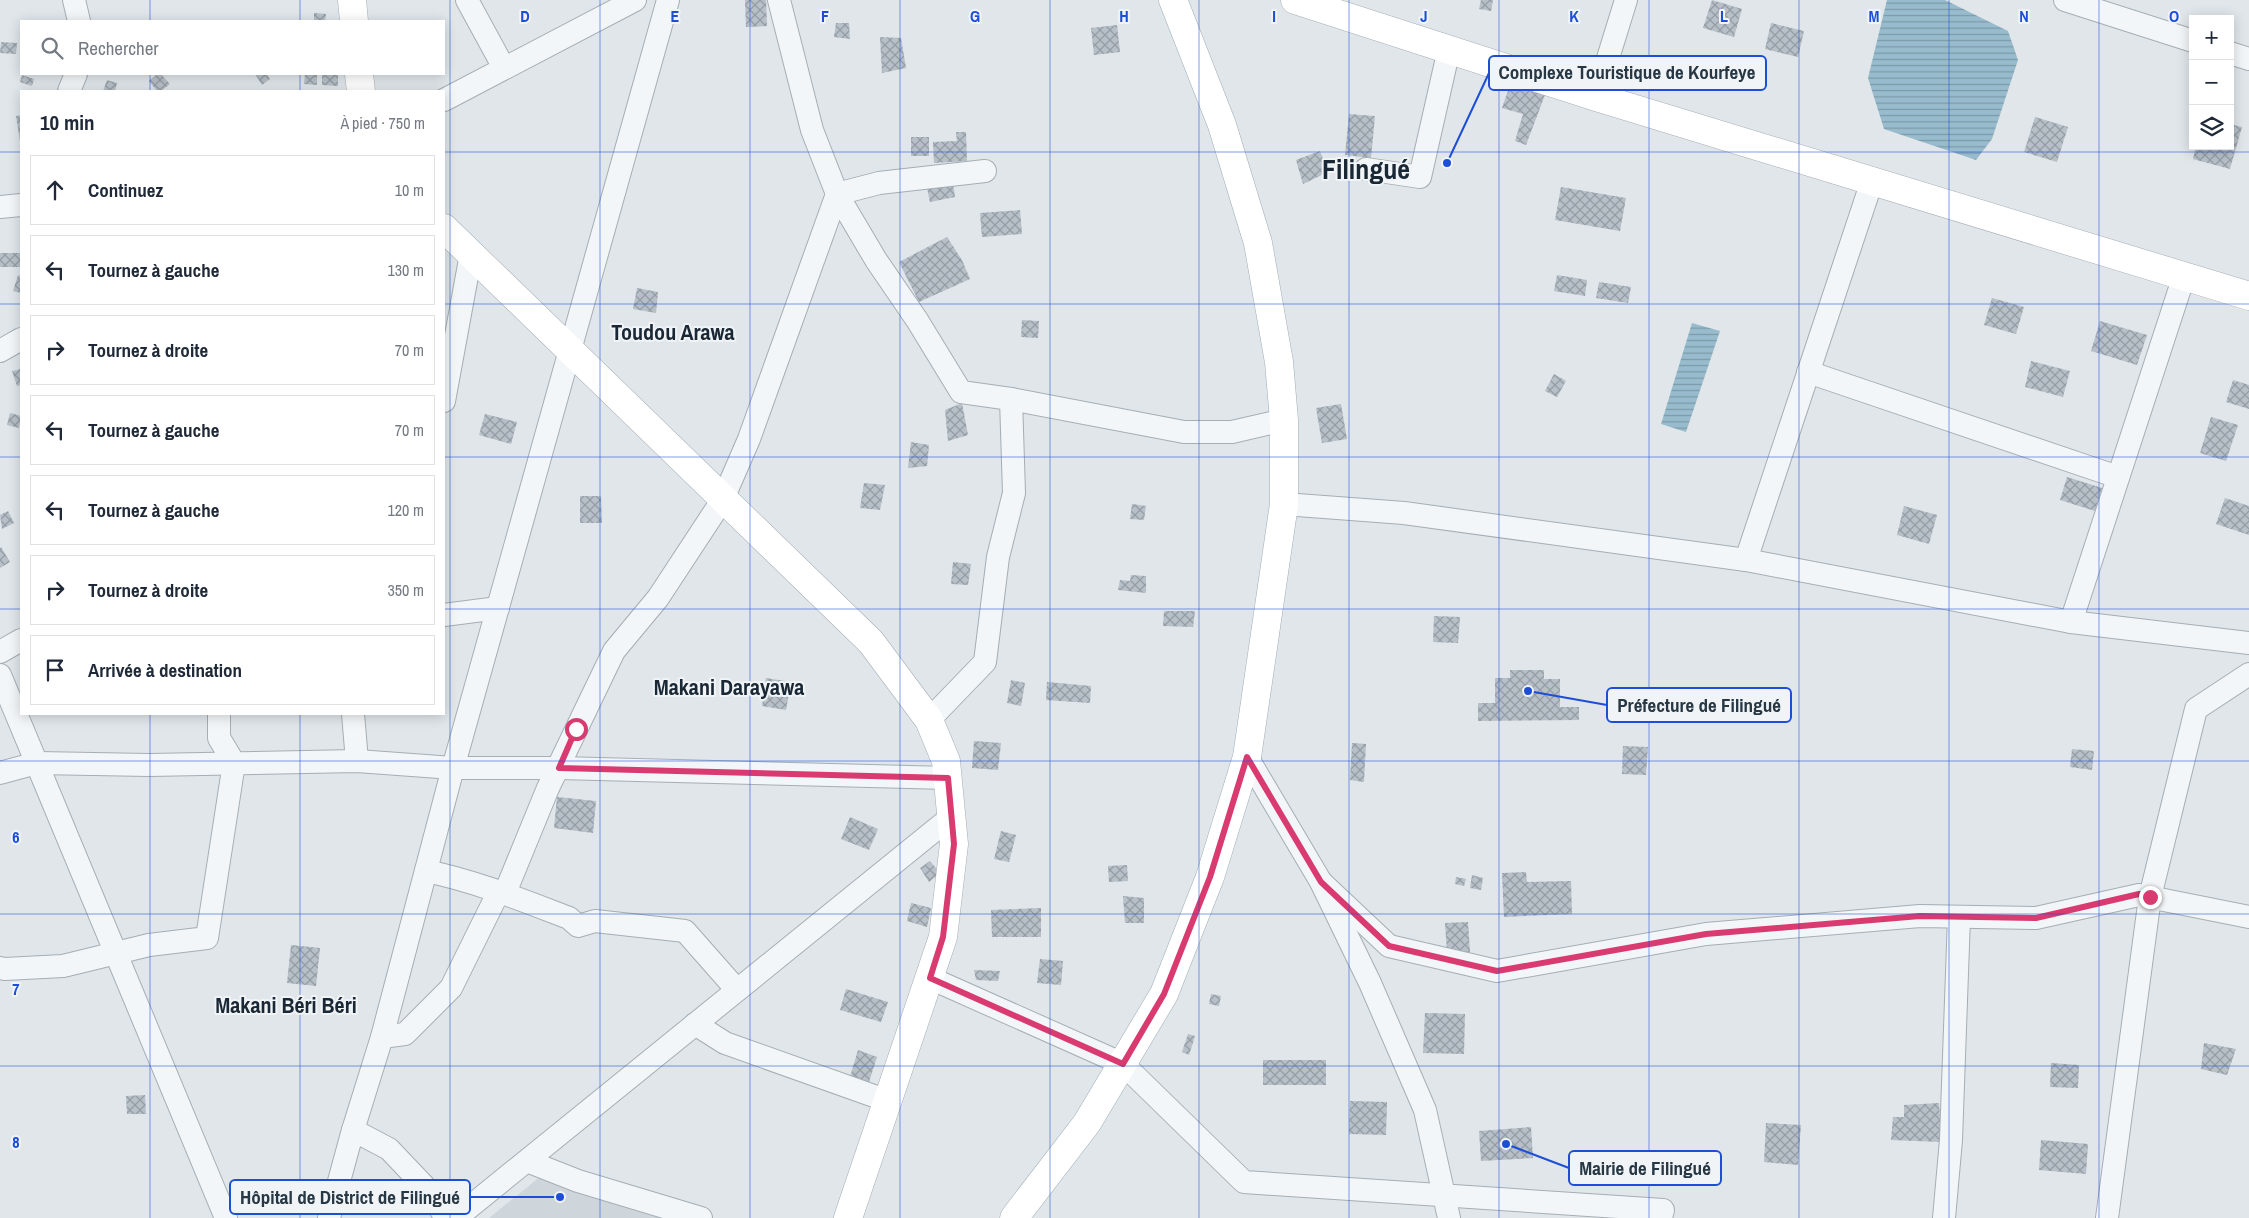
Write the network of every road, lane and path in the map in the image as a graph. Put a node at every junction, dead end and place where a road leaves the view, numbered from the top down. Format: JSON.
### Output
{"nodes":[{"id":1,"x":74,"y":0,"type":"edge"},
{"id":2,"x":352,"y":0,"type":"edge"},
{"id":3,"x":467,"y":0,"type":"edge"},
{"id":4,"x":635,"y":0,"type":"edge"},
{"id":5,"x":668,"y":0,"type":"edge"},
{"id":6,"x":778,"y":0,"type":"edge"},
{"id":7,"x":1172,"y":0,"type":"edge"},
{"id":8,"x":1295,"y":0,"type":"edge"},
{"id":9,"x":1626,"y":0,"type":"edge"},
{"id":10,"x":2064,"y":0,"type":"edge"},
{"id":11,"x":78,"y":20,"type":"edge"},
{"id":12,"x":354,"y":20,"type":"edge"},
{"id":13,"x":2189,"y":40,"type":"edge"},
{"id":14,"x":1449,"y":49,"type":"junction"},
{"id":15,"x":2234,"y":54,"type":"edge"},
{"id":16,"x":2249,"y":59,"type":"edge"},
{"id":17,"x":504,"y":68,"type":"junction"},
{"id":18,"x":76,"y":75,"type":"edge"},
{"id":19,"x":359,"y":75,"type":"edge"},
{"id":20,"x":69,"y":90,"type":"edge"},
{"id":21,"x":361,"y":90,"type":"edge"},
{"id":22,"x":1596,"y":97,"type":"junction"},
{"id":23,"x":445,"y":99,"type":"edge"},
{"id":24,"x":1366,"y":169,"type":"dead end"},
{"id":25,"x":984,"y":171,"type":"dead end"},
{"id":26,"x":1872,"y":181,"type":"junction"},
{"id":27,"x":837,"y":194,"type":"junction"},
{"id":28,"x":20,"y":205,"type":"edge"},
{"id":29,"x":0,"y":207,"type":"edge"},
{"id":30,"x":445,"y":229,"type":"edge"},
{"id":31,"x":471,"y":254,"type":"junction"},
{"id":32,"x":2184,"y":276,"type":"junction"},
{"id":33,"x":2249,"y":296,"type":"edge"},
{"id":34,"x":20,"y":340,"type":"edge"},
{"id":35,"x":0,"y":350,"type":"edge"},
{"id":36,"x":570,"y":350,"type":"junction"},
{"id":37,"x":1808,"y":372,"type":"junction"},
{"id":38,"x":445,"y":396,"type":"edge"},
{"id":39,"x":1012,"y":399,"type":"junction"},
{"id":40,"x":1284,"y":420,"type":"junction"},
{"id":41,"x":2118,"y":478,"type":"junction"},
{"id":42,"x":723,"y":499,"type":"junction"},
{"id":43,"x":1284,"y":504,"type":"junction"},
{"id":44,"x":1746,"y":560,"type":"junction"},
{"id":45,"x":498,"y":608,"type":"junction"},
{"id":46,"x":445,"y":615,"type":"edge"},
{"id":47,"x":2071,"y":622,"type":"junction"},
{"id":48,"x":20,"y":641,"type":"edge"},
{"id":49,"x":2249,"y":643,"type":"edge"},
{"id":50,"x":0,"y":652,"type":"edge"},
{"id":51,"x":2249,"y":674,"type":"edge"},
{"id":52,"x":0,"y":675,"type":"edge"},
{"id":53,"x":219,"y":715,"type":"edge"},
{"id":54,"x":353,"y":715,"type":"edge"},
{"id":55,"x":929,"y":720,"type":"junction"},
{"id":56,"x":1247,"y":757,"type":"junction"},
{"id":57,"x":356,"y":761,"type":"junction"},
{"id":58,"x":36,"y":763,"type":"junction"},
{"id":59,"x":234,"y":763,"type":"junction"},
{"id":60,"x":453,"y":768,"type":"junction"},
{"id":61,"x":559,"y":768,"type":"junction"},
{"id":62,"x":0,"y":773,"type":"edge"},
{"id":63,"x":948,"y":778,"type":"junction"},
{"id":64,"x":952,"y":817,"type":"junction"},
{"id":65,"x":426,"y":871,"type":"junction"},
{"id":66,"x":1321,"y":882,"type":"junction"},
{"id":67,"x":502,"y":892,"type":"junction"},
{"id":68,"x":2150,"y":897,"type":"junction"},
{"id":69,"x":1959,"y":917,"type":"junction"},
{"id":70,"x":2249,"y":918,"type":"edge"},
{"id":71,"x":116,"y":953,"type":"junction"},
{"id":72,"x":0,"y":968,"type":"edge"},
{"id":73,"x":930,"y":978,"type":"junction"},
{"id":74,"x":737,"y":990,"type":"junction"},
{"id":75,"x":696,"y":1024,"type":"junction"},
{"id":76,"x":382,"y":1037,"type":"junction"},
{"id":77,"x":1123,"y":1064,"type":"junction"},
{"id":78,"x":888,"y":1101,"type":"junction"},
{"id":79,"x":353,"y":1130,"type":"junction"},
{"id":80,"x":527,"y":1161,"type":"junction"},
{"id":81,"x":1443,"y":1195,"type":"junction"},
{"id":82,"x":226,"y":1218,"type":"edge"},
{"id":83,"x":329,"y":1218,"type":"edge"},
{"id":84,"x":446,"y":1218,"type":"edge"},
{"id":85,"x":456,"y":1218,"type":"edge"},
{"id":86,"x":701,"y":1218,"type":"edge"},
{"id":87,"x":848,"y":1218,"type":"edge"},
{"id":88,"x":1014,"y":1218,"type":"edge"},
{"id":89,"x":1449,"y":1218,"type":"edge"},
{"id":90,"x":1661,"y":1218,"type":"edge"},
{"id":91,"x":1944,"y":1218,"type":"edge"},
{"id":92,"x":2107,"y":1218,"type":"edge"}],
"edges":[{"from":1,"to":11,"type":"street"},
{"from":2,"to":12,"type":"street"},
{"from":3,"to":17,"type":"street"},
{"from":4,"to":17,"type":"street"},
{"from":5,"to":36,"type":"street"},
{"from":6,"to":27,"type":"street"},
{"from":7,"to":40,"type":"street"},
{"from":8,"to":14,"type":"street"},
{"from":9,"to":22,"type":"street"},
{"from":10,"to":13,"type":"street"},
{"from":14,"to":22,"type":"street"},
{"from":14,"to":24,"type":"street"},
{"from":15,"to":16,"type":"street"},
{"from":17,"to":23,"type":"street"},
{"from":18,"to":20,"type":"street"},
{"from":19,"to":21,"type":"street"},
{"from":22,"to":26,"type":"street"},
{"from":25,"to":27,"type":"street"},
{"from":26,"to":32,"type":"street"},
{"from":26,"to":37,"type":"street"},
{"from":27,"to":39,"type":"street"},
{"from":27,"to":42,"type":"street"},
{"from":28,"to":29,"type":"street"},
{"from":30,"to":31,"type":"street"},
{"from":31,"to":36,"type":"street"},
{"from":31,"to":38,"type":"street"},
{"from":32,"to":33,"type":"street"},
{"from":32,"to":41,"type":"street"},
{"from":34,"to":35,"type":"street"},
{"from":36,"to":42,"type":"street"},
{"from":36,"to":45,"type":"street"},
{"from":37,"to":41,"type":"street"},
{"from":37,"to":44,"type":"street"},
{"from":39,"to":40,"type":"street"},
{"from":39,"to":55,"type":"street"},
{"from":40,"to":43,"type":"street"},
{"from":41,"to":47,"type":"street"},
{"from":42,"to":55,"type":"street"},
{"from":42,"to":61,"type":"street"},
{"from":43,"to":44,"type":"street"},
{"from":43,"to":56,"type":"street"},
{"from":44,"to":47,"type":"street"},
{"from":45,"to":46,"type":"street"},
{"from":45,"to":60,"type":"street"},
{"from":47,"to":49,"type":"street"},
{"from":48,"to":50,"type":"street"},
{"from":51,"to":68,"type":"street"},
{"from":52,"to":58,"type":"street"},
{"from":53,"to":59,"type":"street"},
{"from":54,"to":57,"type":"street"},
{"from":55,"to":63,"type":"street"},
{"from":56,"to":66,"type":"street"},
{"from":56,"to":77,"type":"street"},
{"from":57,"to":59,"type":"street"},
{"from":57,"to":60,"type":"street"},
{"from":58,"to":59,"type":"street"},
{"from":58,"to":62,"type":"street"},
{"from":58,"to":71,"type":"street"},
{"from":59,"to":71,"type":"street"},
{"from":60,"to":61,"type":"street"},
{"from":60,"to":65,"type":"street"},
{"from":61,"to":63,"type":"street"},
{"from":61,"to":67,"type":"street"},
{"from":63,"to":64,"type":"street"},
{"from":64,"to":73,"type":"street"},
{"from":64,"to":74,"type":"street"},
{"from":65,"to":67,"type":"street"},
{"from":65,"to":76,"type":"street"},
{"from":66,"to":69,"type":"street"},
{"from":66,"to":81,"type":"street"},
{"from":67,"to":74,"type":"street"},
{"from":67,"to":76,"type":"street"},
{"from":68,"to":69,"type":"street"},
{"from":68,"to":70,"type":"street"},
{"from":68,"to":92,"type":"street"},
{"from":69,"to":91,"type":"street"},
{"from":71,"to":72,"type":"street"},
{"from":71,"to":82,"type":"street"},
{"from":73,"to":77,"type":"street"},
{"from":73,"to":78,"type":"street"},
{"from":74,"to":75,"type":"street"},
{"from":75,"to":78,"type":"street"},
{"from":75,"to":80,"type":"street"},
{"from":76,"to":79,"type":"street"},
{"from":77,"to":81,"type":"street"},
{"from":77,"to":88,"type":"street"},
{"from":78,"to":87,"type":"street"},
{"from":79,"to":83,"type":"street"},
{"from":79,"to":84,"type":"street"},
{"from":80,"to":85,"type":"street"},
{"from":80,"to":86,"type":"street"},
{"from":81,"to":89,"type":"street"},
{"from":81,"to":90,"type":"street"}]}
